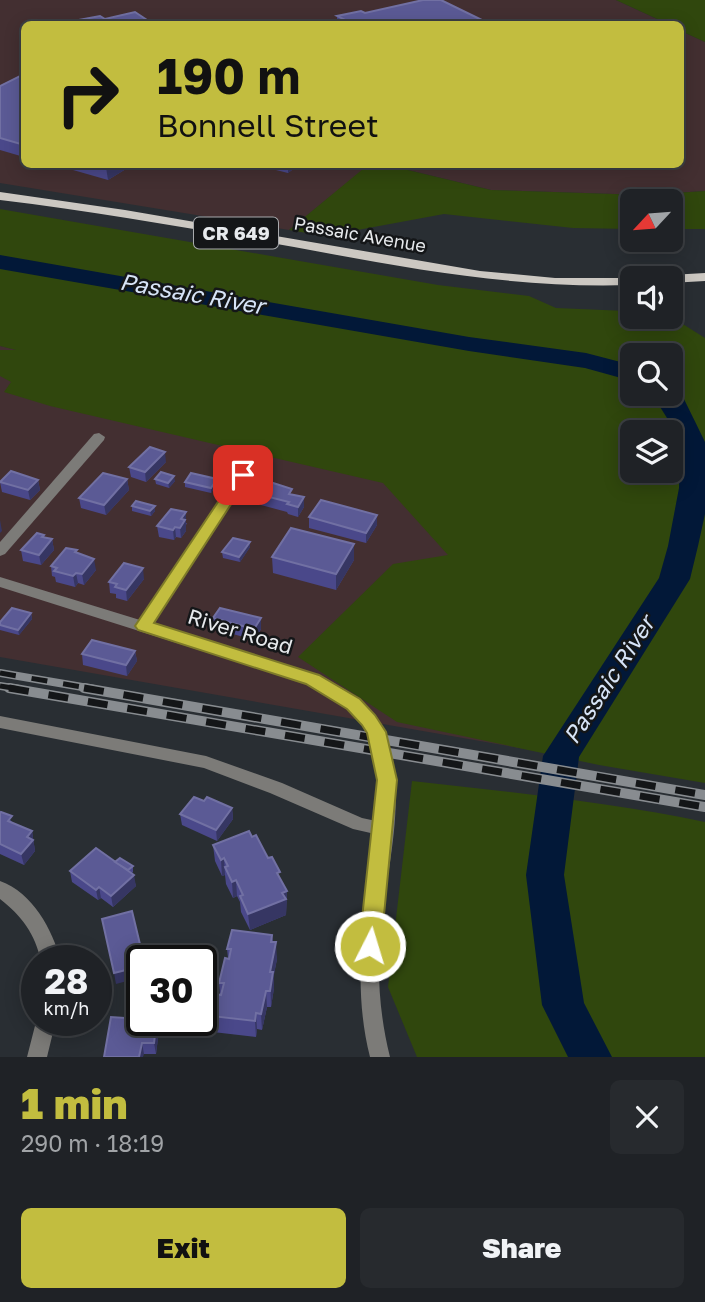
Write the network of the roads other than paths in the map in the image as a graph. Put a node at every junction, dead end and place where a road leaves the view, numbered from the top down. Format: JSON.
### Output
{"nodes":[{"id":1,"x":0,"y":196,"type":"edge"},
{"id":2,"x":705,"y":277,"type":"edge"},
{"id":3,"x":683,"y":278,"type":"edge"},
{"id":4,"x":620,"y":281,"type":"edge"},
{"id":5,"x":99,"y":438,"type":"dead end"},
{"id":6,"x":243,"y":475,"type":"dead end"},
{"id":7,"x":0,"y":551,"type":"edge"},
{"id":8,"x":0,"y":582,"type":"edge"},
{"id":9,"x":144,"y":626,"type":"junction"},
{"id":10,"x":0,"y":722,"type":"edge"},
{"id":11,"x":382,"y":829,"type":"junction"},
{"id":12,"x":0,"y":888,"type":"edge"},
{"id":13,"x":47,"y":945,"type":"edge"},
{"id":14,"x":42,"y":1036,"type":"edge"},
{"id":15,"x":37,"y":1057,"type":"edge"},
{"id":16,"x":380,"y":1057,"type":"edge"}],
"edges":[{"from":1,"to":4,"type":"main road","name":"Passaic Avenue","number":"CR 649"},
{"from":2,"to":3,"type":"main road"},
{"from":5,"to":7,"type":"street"},
{"from":6,"to":9,"type":"street"},
{"from":8,"to":9,"type":"street","name":"River Road"},
{"from":9,"to":11,"type":"street","name":"River Road"},
{"from":10,"to":11,"type":"street"},
{"from":11,"to":16,"type":"street","name":"River Road"},
{"from":12,"to":13,"type":"street"},
{"from":14,"to":15,"type":"street"}]}
